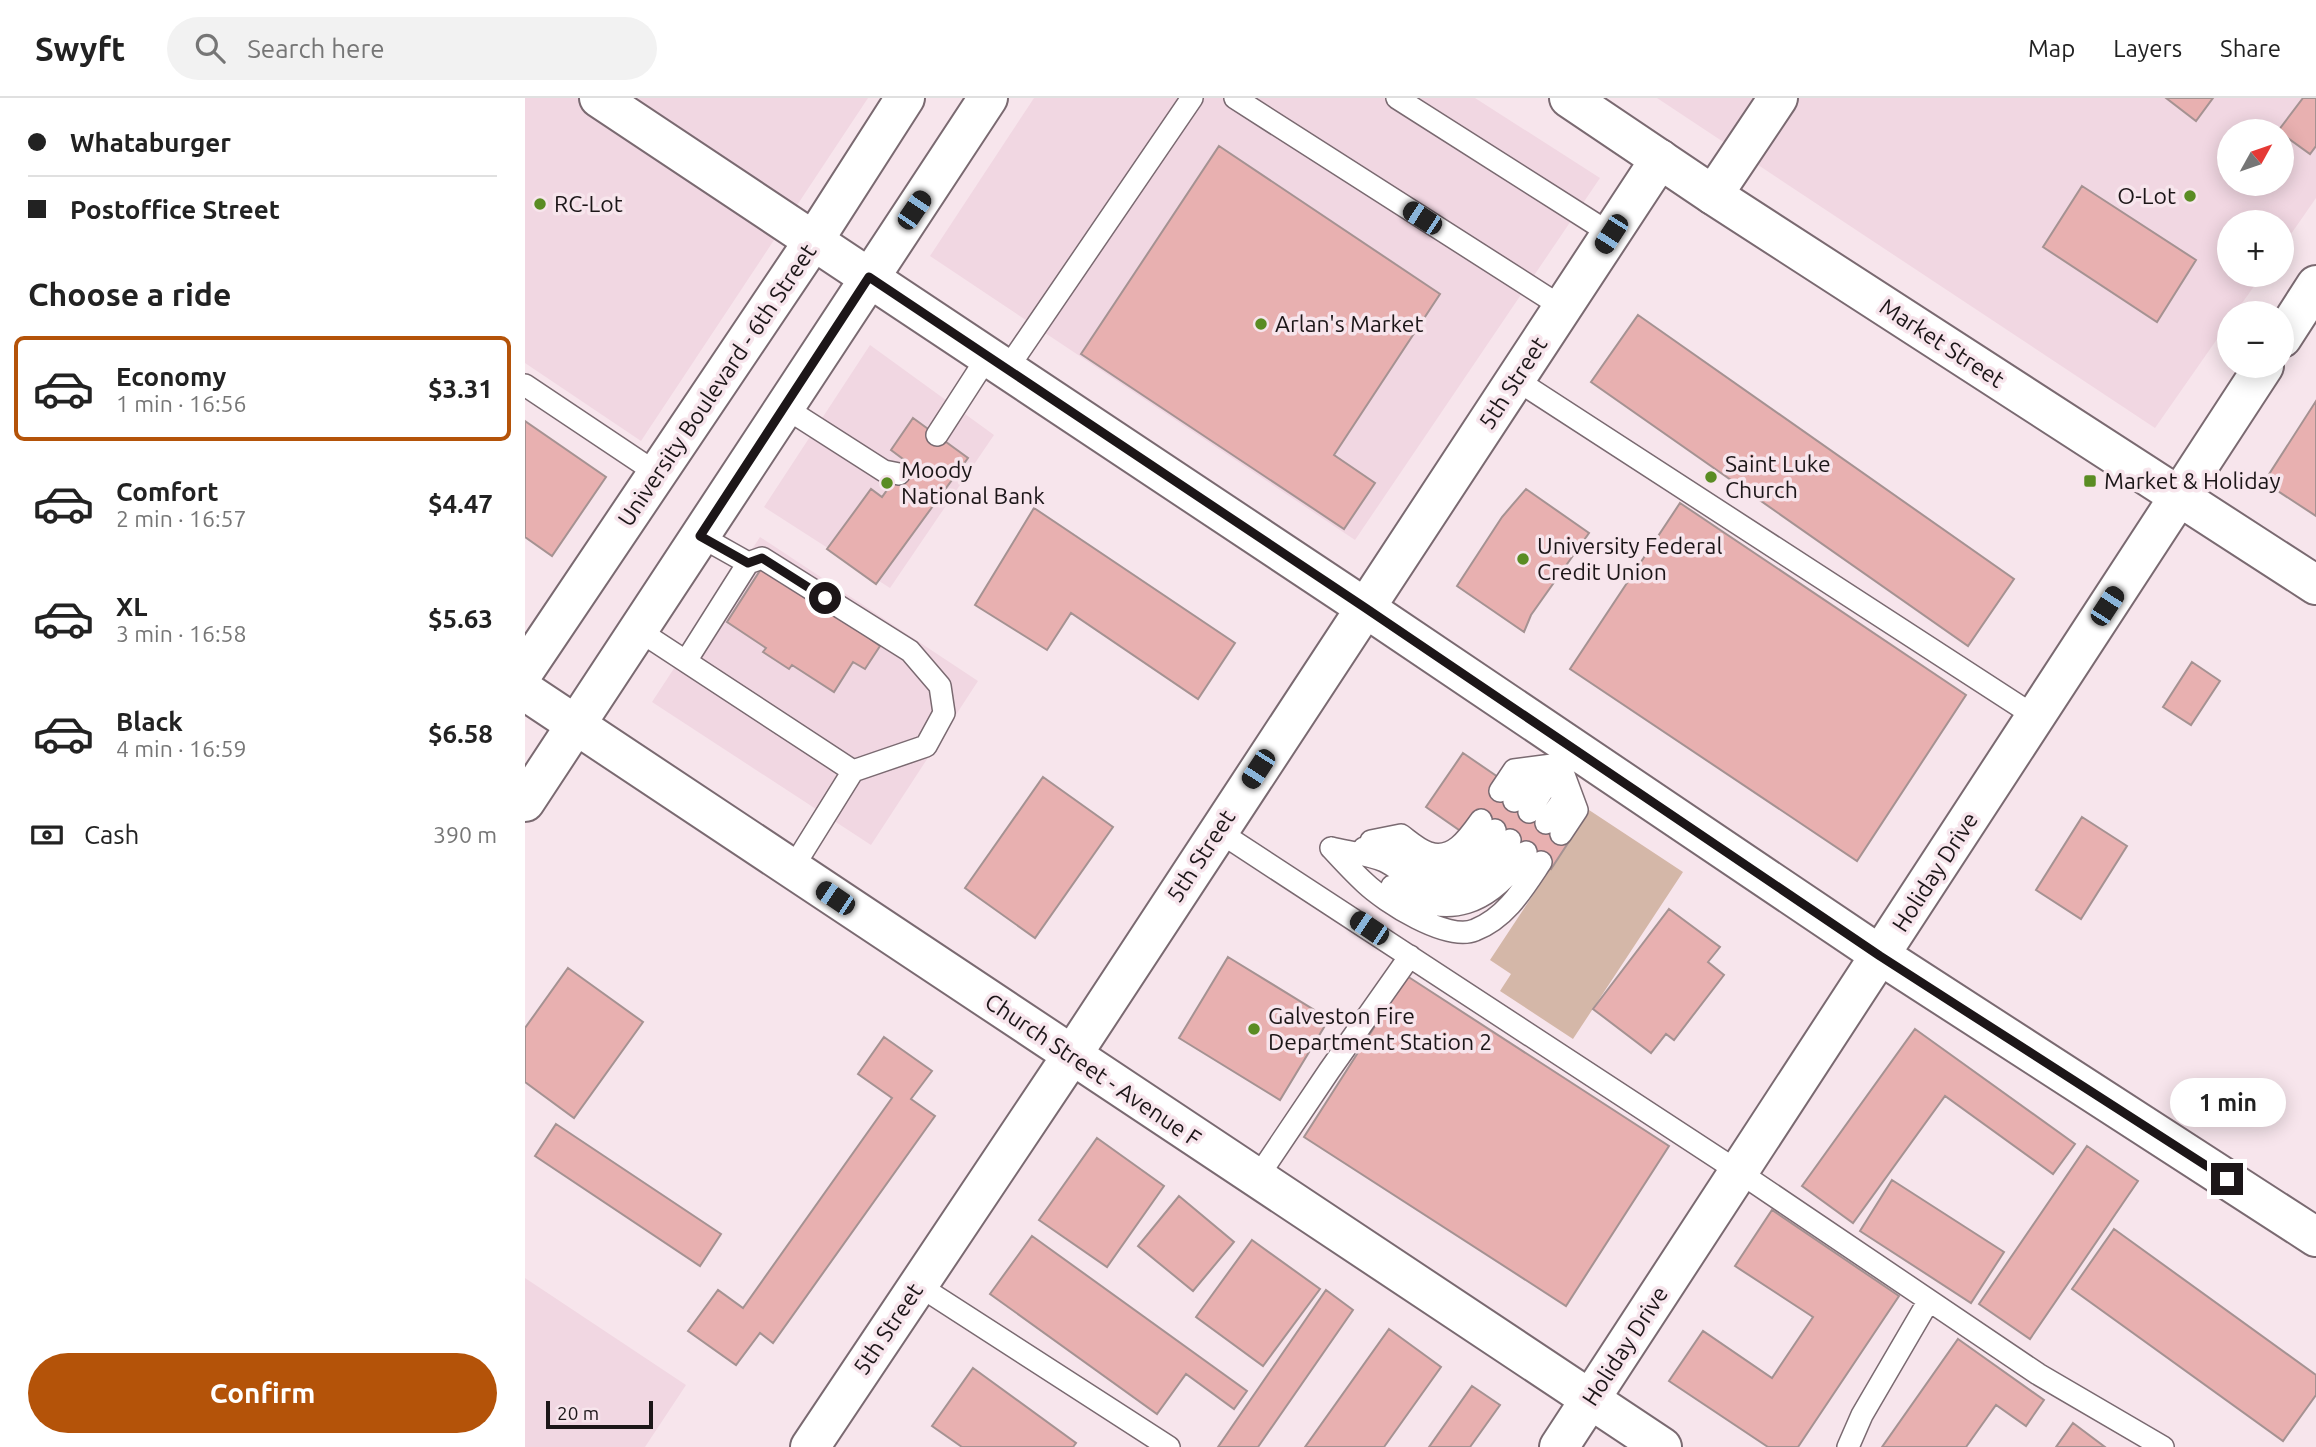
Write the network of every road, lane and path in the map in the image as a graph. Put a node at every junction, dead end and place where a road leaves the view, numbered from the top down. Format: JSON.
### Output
{"nodes":[{"id":1,"x":599,"y":98,"type":"edge"},
{"id":2,"x":905,"y":98,"type":"edge"},
{"id":3,"x":988,"y":98,"type":"edge"},
{"id":4,"x":1192,"y":98,"type":"edge"},
{"id":5,"x":1235,"y":98,"type":"edge"},
{"id":6,"x":1397,"y":98,"type":"edge"},
{"id":7,"x":1569,"y":98,"type":"edge"},
{"id":8,"x":1778,"y":98,"type":"edge"},
{"id":9,"x":1660,"y":159,"type":"junction"},
{"id":10,"x":1713,"y":195,"type":"junction"},
{"id":11,"x":1611,"y":234,"type":"junction"},
{"id":12,"x":814,"y":240,"type":"junction"},
{"id":13,"x":869,"y":277,"type":"junction"},
{"id":14,"x":2316,"y":285,"type":"edge"},
{"id":15,"x":1562,"y":307,"type":"junction"},
{"id":16,"x":2294,"y":319,"type":"edge"},
{"id":17,"x":998,"y":362,"type":"junction"},
{"id":18,"x":2256,"y":378,"type":"edge"},
{"id":19,"x":1515,"y":379,"type":"junction"},
{"id":20,"x":525,"y":385,"type":"edge"},
{"id":21,"x":785,"y":407,"type":"junction"},
{"id":22,"x":937,"y":435,"type":"dead end"},
{"id":23,"x":658,"y":474,"type":"junction"},
{"id":24,"x":899,"y":474,"type":"dead end"},
{"id":25,"x":2178,"y":495,"type":"junction"},
{"id":26,"x":700,"y":536,"type":"junction"},
{"id":27,"x":748,"y":563,"type":"junction"},
{"id":28,"x":2316,"y":585,"type":"edge"},
{"id":29,"x":1364,"y":607,"type":"junction"},
{"id":30,"x":638,"y":630,"type":"junction"},
{"id":31,"x":686,"y":661,"type":"junction"},
{"id":32,"x":525,"y":670,"type":"edge"},
{"id":33,"x":525,"y":691,"type":"edge"},
{"id":34,"x":2036,"y":717,"type":"junction"},
{"id":35,"x":576,"y":725,"type":"junction"},
{"id":36,"x":1565,"y":755,"type":"junction"},
{"id":37,"x":853,"y":771,"type":"junction"},
{"id":38,"x":525,"y":802,"type":"edge"},
{"id":39,"x":1530,"y":812,"type":"junction"},
{"id":40,"x":1218,"y":831,"type":"junction"},
{"id":41,"x":1511,"y":841,"type":"junction"},
{"id":42,"x":1331,"y":848,"type":"junction"},
{"id":43,"x":792,"y":869,"type":"junction"},
{"id":44,"x":1410,"y":956,"type":"junction"},
{"id":45,"x":1880,"y":956,"type":"junction"},
{"id":46,"x":1072,"y":1055,"type":"junction"},
{"id":47,"x":1739,"y":1172,"type":"junction"},
{"id":48,"x":1257,"y":1178,"type":"junction"},
{"id":49,"x":2316,"y":1237,"type":"edge"},
{"id":50,"x":918,"y":1285,"type":"junction"},
{"id":51,"x":1928,"y":1301,"type":"junction"},
{"id":52,"x":1591,"y":1399,"type":"junction"},
{"id":53,"x":810,"y":1447,"type":"edge"},
{"id":54,"x":1170,"y":1447,"type":"edge"},
{"id":55,"x":1559,"y":1447,"type":"edge"},
{"id":56,"x":1662,"y":1447,"type":"edge"},
{"id":57,"x":1848,"y":1447,"type":"edge"},
{"id":58,"x":2163,"y":1447,"type":"edge"}],
"edges":[{"from":1,"to":12,"type":"street"},
{"from":2,"to":12,"type":"street","name":"University Boulevard - 6th Street"},
{"from":3,"to":13,"type":"street"},
{"from":4,"to":17,"type":"lane"},
{"from":5,"to":15,"type":"lane"},
{"from":6,"to":11,"type":"lane"},
{"from":7,"to":9,"type":"street","name":"Market Street"},
{"from":8,"to":10,"type":"street"},
{"from":9,"to":10,"type":"street","name":"Market Street"},
{"from":9,"to":11,"type":"street","name":"5th Street"},
{"from":10,"to":25,"type":"street","name":"Market Street"},
{"from":11,"to":15,"type":"street","name":"5th Street"},
{"from":12,"to":13,"type":"street"},
{"from":12,"to":23,"type":"street","name":"University Boulevard - 6th Street"},
{"from":13,"to":17,"type":"street"},
{"from":13,"to":21,"type":"street"},
{"from":14,"to":16,"type":"street"},
{"from":15,"to":19,"type":"street","name":"5th Street"},
{"from":17,"to":22,"type":"lane"},
{"from":17,"to":29,"type":"street"},
{"from":18,"to":25,"type":"street","name":"Holiday Drive"},
{"from":19,"to":29,"type":"street","name":"5th Street"},
{"from":19,"to":34,"type":"lane"},
{"from":20,"to":23,"type":"lane"},
{"from":21,"to":24,"type":"lane"},
{"from":21,"to":26,"type":"street"},
{"from":23,"to":32,"type":"street","name":"University Boulevard - 6th Street"},
{"from":25,"to":28,"type":"street","name":"Market Street"},
{"from":25,"to":34,"type":"street","name":"Holiday Drive"},
{"from":26,"to":27,"type":"lane"},
{"from":26,"to":30,"type":"street"},
{"from":27,"to":31,"type":"lane"},
{"from":27,"to":37,"type":"lane"},
{"from":29,"to":36,"type":"street"},
{"from":29,"to":40,"type":"street","name":"5th Street"},
{"from":30,"to":31,"type":"lane"},
{"from":30,"to":35,"type":"street"},
{"from":31,"to":37,"type":"lane"},
{"from":33,"to":35,"type":"street","name":"Church Street - Avenue F"},
{"from":34,"to":45,"type":"street","name":"Holiday Drive"},
{"from":35,"to":38,"type":"street"},
{"from":35,"to":43,"type":"street","name":"Church Street - Avenue F"},
{"from":36,"to":39,"type":"lane"},
{"from":36,"to":39,"type":"lane"},
{"from":36,"to":39,"type":"lane"},
{"from":36,"to":45,"type":"street"},
{"from":37,"to":43,"type":"lane"},
{"from":40,"to":44,"type":"lane"},
{"from":40,"to":46,"type":"street","name":"5th Street"},
{"from":41,"to":42,"type":"lane"},
{"from":41,"to":42,"type":"lane"},
{"from":41,"to":42,"type":"lane"},
{"from":43,"to":46,"type":"street","name":"Church Street - Avenue F"},
{"from":44,"to":47,"type":"lane"},
{"from":44,"to":48,"type":"lane"},
{"from":45,"to":47,"type":"street","name":"Holiday Drive"},
{"from":45,"to":49,"type":"street"},
{"from":46,"to":48,"type":"street","name":"Church Street - Avenue F"},
{"from":46,"to":50,"type":"street","name":"5th Street"},
{"from":47,"to":51,"type":"lane"},
{"from":47,"to":52,"type":"street","name":"Holiday Drive"},
{"from":48,"to":52,"type":"street","name":"Church Street - Avenue F"},
{"from":50,"to":53,"type":"street","name":"5th Street"},
{"from":50,"to":54,"type":"lane"},
{"from":51,"to":57,"type":"lane"},
{"from":51,"to":58,"type":"lane"},
{"from":52,"to":55,"type":"street","name":"Holiday Drive"},
{"from":52,"to":56,"type":"street","name":"Church Street - Avenue F"}]}
